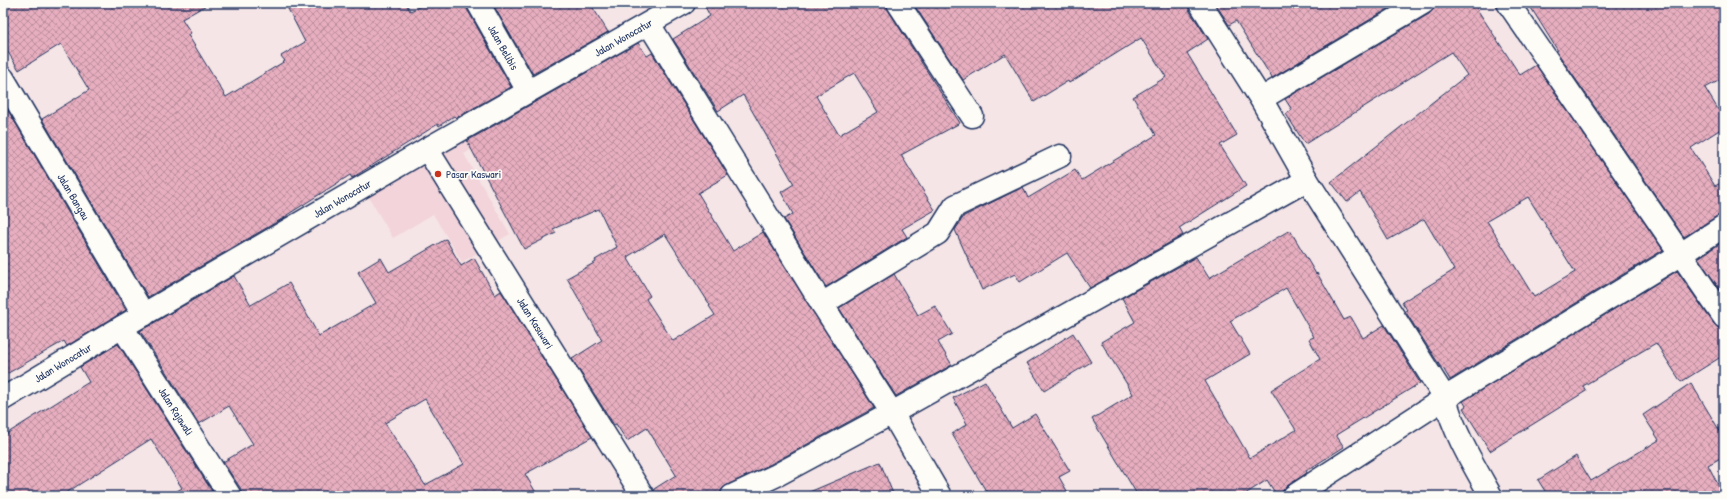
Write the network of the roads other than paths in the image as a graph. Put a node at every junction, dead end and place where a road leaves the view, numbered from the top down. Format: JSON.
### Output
{"nodes":[{"id":1,"x":478,"y":3,"type":"edge"},
{"id":2,"x":684,"y":3,"type":"edge"},
{"id":3,"x":898,"y":3,"type":"edge"},
{"id":4,"x":1200,"y":3,"type":"edge"},
{"id":5,"x":1423,"y":3,"type":"edge"},
{"id":6,"x":1508,"y":3,"type":"edge"},
{"id":7,"x":649,"y":24,"type":"junction"},
{"id":8,"x":3,"y":78,"type":"edge"},
{"id":9,"x":528,"y":91,"type":"junction"},
{"id":10,"x":1261,"y":99,"type":"junction"},
{"id":11,"x":972,"y":116,"type":"dead end"},
{"id":12,"x":427,"y":149,"type":"junction"},
{"id":13,"x":1060,"y":156,"type":"dead end"},
{"id":14,"x":1307,"y":180,"type":"junction"},
{"id":15,"x":1724,"y":226,"type":"edge"},
{"id":16,"x":1681,"y":254,"type":"junction"},
{"id":17,"x":822,"y":304,"type":"junction"},
{"id":18,"x":144,"y":315,"type":"junction"},
{"id":19,"x":1724,"y":317,"type":"edge"},
{"id":20,"x":122,"y":327,"type":"junction"},
{"id":21,"x":1445,"y":398,"type":"junction"},
{"id":22,"x":3,"y":399,"type":"edge"},
{"id":23,"x":892,"y":414,"type":"junction"},
{"id":24,"x":230,"y":496,"type":"edge"},
{"id":25,"x":643,"y":496,"type":"edge"},
{"id":26,"x":732,"y":496,"type":"edge"},
{"id":27,"x":940,"y":496,"type":"edge"},
{"id":28,"x":1294,"y":496,"type":"edge"},
{"id":29,"x":1491,"y":496,"type":"edge"}],
"edges":[{"from":1,"to":9,"type":"street","name":"Jalan Belibis"},
{"from":2,"to":7,"type":"street","name":"Jalan Wonocatur"},
{"from":3,"to":11,"type":"street"},
{"from":4,"to":10,"type":"street"},
{"from":5,"to":10,"type":"street"},
{"from":6,"to":16,"type":"street"},
{"from":7,"to":9,"type":"street","name":"Jalan Wonocatur"},
{"from":7,"to":17,"type":"street"},
{"from":8,"to":18,"type":"street","name":"Jalan Bangau"},
{"from":9,"to":12,"type":"street","name":"Jalan Wonocatur"},
{"from":10,"to":14,"type":"street"},
{"from":12,"to":18,"type":"street","name":"Jalan Wonocatur"},
{"from":12,"to":25,"type":"street","name":"Jalan Kasuwari"},
{"from":13,"to":17,"type":"street"},
{"from":14,"to":21,"type":"street"},
{"from":14,"to":23,"type":"street"},
{"from":15,"to":16,"type":"street"},
{"from":16,"to":19,"type":"street"},
{"from":16,"to":21,"type":"street"},
{"from":17,"to":23,"type":"street"},
{"from":18,"to":20,"type":"street","name":"Jalan Wonocatur"},
{"from":20,"to":22,"type":"street","name":"Jalan Wonocatur"},
{"from":20,"to":24,"type":"street","name":"Jalan Rajawali"},
{"from":21,"to":28,"type":"street"},
{"from":21,"to":29,"type":"street"},
{"from":23,"to":26,"type":"street"},
{"from":23,"to":27,"type":"street"}]}
